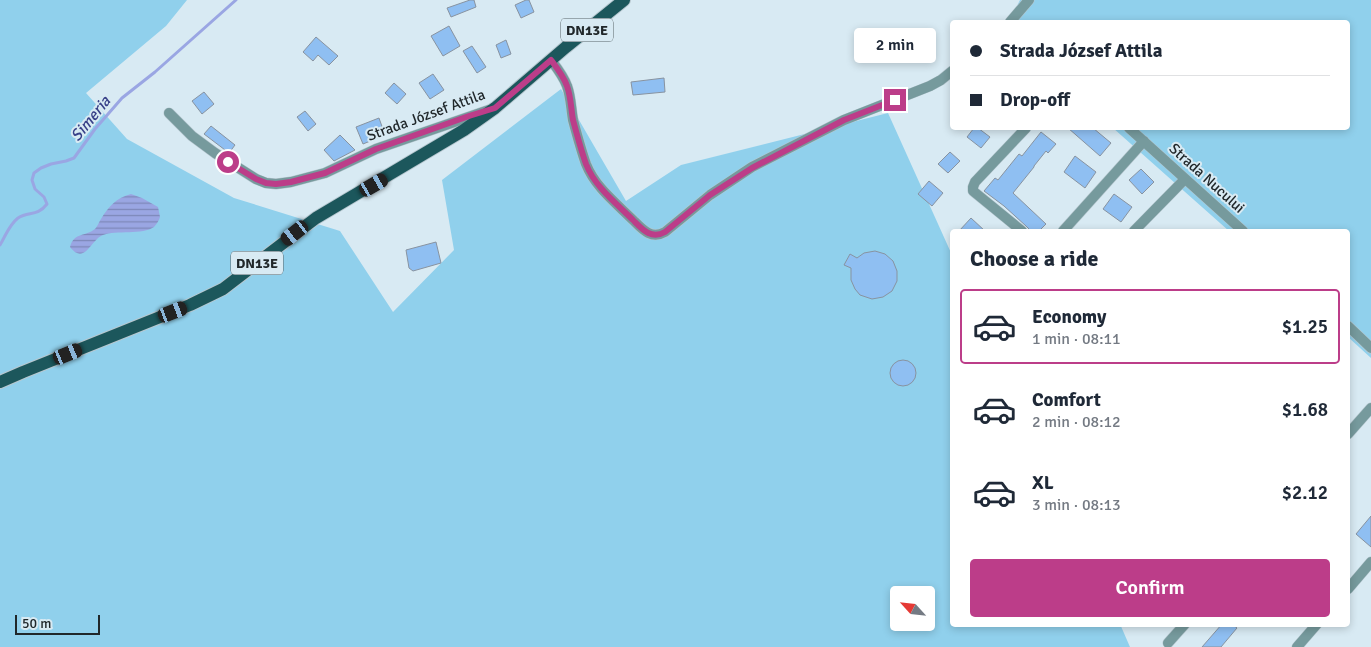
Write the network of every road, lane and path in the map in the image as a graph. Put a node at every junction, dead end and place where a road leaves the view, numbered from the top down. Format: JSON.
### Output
{"nodes":[{"id":1,"x":624,"y":0,"type":"edge"},
{"id":2,"x":1029,"y":0,"type":"edge"},
{"id":3,"x":1014,"y":20,"type":"edge"},
{"id":4,"x":551,"y":60,"type":"junction"},
{"id":5,"x":950,"y":73,"type":"edge"},
{"id":6,"x":495,"y":108,"type":"junction"},
{"id":7,"x":169,"y":113,"type":"dead end"},
{"id":8,"x":1024,"y":130,"type":"edge"},
{"id":9,"x":1131,"y":130,"type":"edge"},
{"id":10,"x":1144,"y":141,"type":"junction"},
{"id":11,"x":1185,"y":179,"type":"junction"},
{"id":12,"x":1020,"y":229,"type":"edge"},
{"id":13,"x":1064,"y":229,"type":"edge"},
{"id":14,"x":1136,"y":229,"type":"edge"},
{"id":15,"x":1241,"y":229,"type":"edge"},
{"id":16,"x":1350,"y":328,"type":"edge"},
{"id":17,"x":1371,"y":348,"type":"edge"},
{"id":18,"x":0,"y":382,"type":"edge"},
{"id":19,"x":1371,"y":408,"type":"edge"},
{"id":20,"x":1350,"y":432,"type":"edge"},
{"id":21,"x":1371,"y":562,"type":"edge"},
{"id":22,"x":1350,"y":587,"type":"edge"},
{"id":23,"x":1181,"y":627,"type":"edge"},
{"id":24,"x":1314,"y":627,"type":"edge"},
{"id":25,"x":1168,"y":643,"type":"dead end"},
{"id":26,"x":1297,"y":647,"type":"edge"}],
"edges":[{"from":1,"to":4,"type":"main road","name":"Strada József Attila","number":"DN13E"},
{"from":2,"to":3,"type":"street"},
{"from":4,"to":5,"type":"street"},
{"from":4,"to":6,"type":"main road","name":"Strada József Attila","number":"DN13E"},
{"from":6,"to":7,"type":"street","name":"Strada József Attila"},
{"from":6,"to":18,"type":"main road","number":"DN13E"},
{"from":8,"to":12,"type":"street"},
{"from":9,"to":10,"type":"street","name":"Strada Nucului"},
{"from":10,"to":11,"type":"street","name":"Strada Nucului"},
{"from":10,"to":13,"type":"street"},
{"from":11,"to":14,"type":"street"},
{"from":11,"to":15,"type":"street","name":"Strada Nucului"},
{"from":16,"to":17,"type":"street"},
{"from":19,"to":20,"type":"street"},
{"from":21,"to":22,"type":"street"},
{"from":23,"to":25,"type":"street"},
{"from":24,"to":26,"type":"street"}]}
